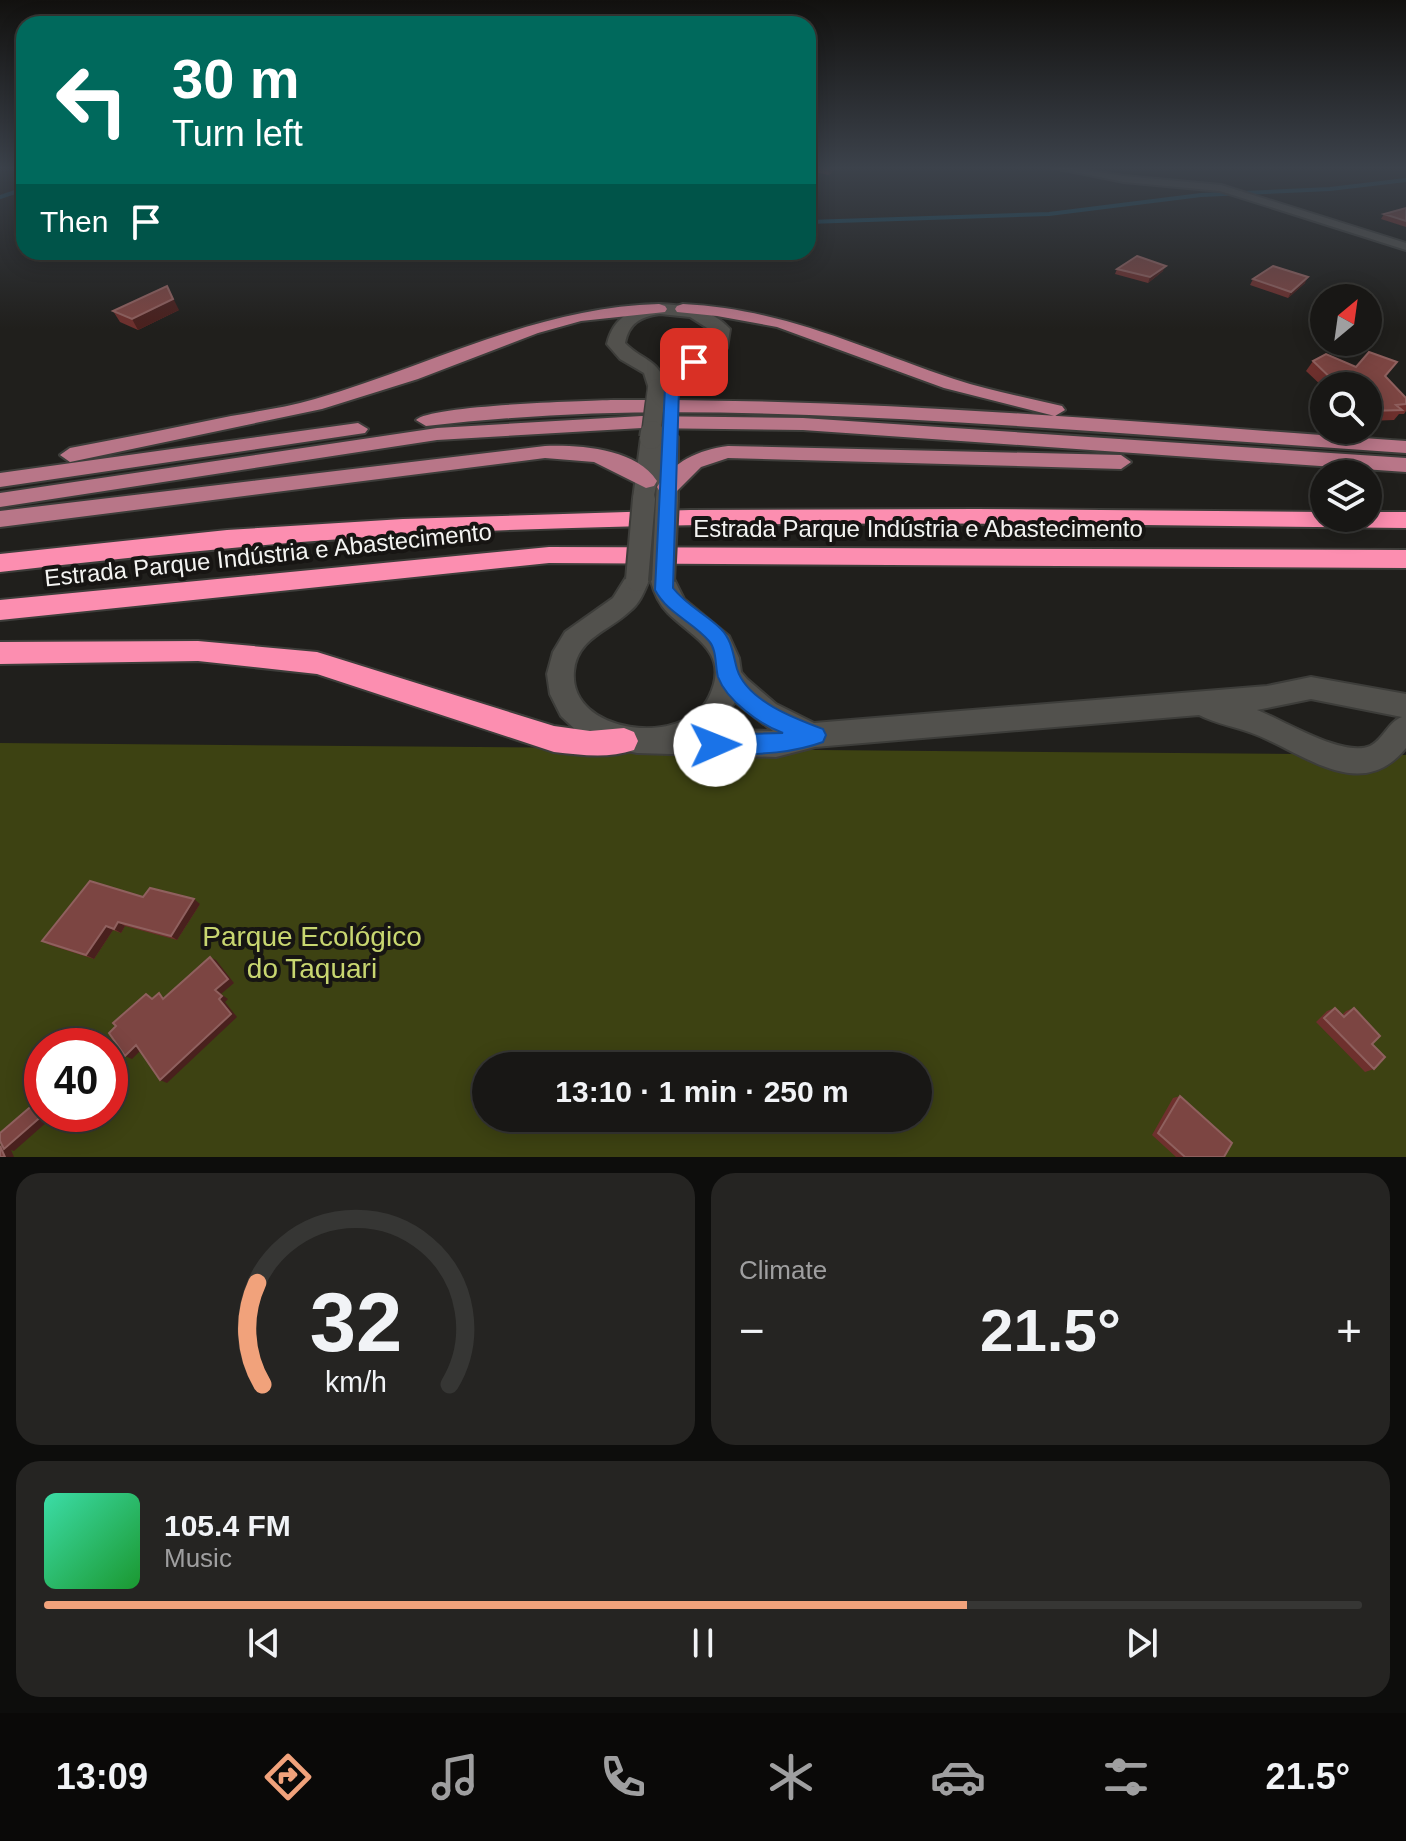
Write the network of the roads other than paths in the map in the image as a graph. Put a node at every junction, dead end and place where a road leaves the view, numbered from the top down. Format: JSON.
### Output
{"nodes":[{"id":1,"x":1327,"y":221,"type":"edge"},
{"id":2,"x":1406,"y":247,"type":"edge"},
{"id":3,"x":659,"y":309,"type":"junction"},
{"id":4,"x":683,"y":309,"type":"junction"},
{"id":5,"x":664,"y":388,"type":"junction"},
{"id":6,"x":1132,"y":427,"type":"junction"},
{"id":7,"x":1406,"y":447,"type":"edge"},
{"id":8,"x":1293,"y":458,"type":"junction"},
{"id":9,"x":1406,"y":465,"type":"edge"},
{"id":10,"x":0,"y":470,"type":"edge"},
{"id":11,"x":0,"y":480,"type":"edge"},
{"id":12,"x":656,"y":492,"type":"junction"},
{"id":13,"x":0,"y":500,"type":"edge"},
{"id":14,"x":0,"y":519,"type":"edge"},
{"id":15,"x":1406,"y":520,"type":"edge"},
{"id":16,"x":1406,"y":559,"type":"edge"},
{"id":17,"x":0,"y":563,"type":"edge"},
{"id":18,"x":650,"y":580,"type":"junction"},
{"id":19,"x":0,"y":610,"type":"edge"},
{"id":20,"x":0,"y":653,"type":"edge"},
{"id":21,"x":728,"y":676,"type":"junction"},
{"id":22,"x":1287,"y":694,"type":"junction"},
{"id":23,"x":1195,"y":704,"type":"junction"},
{"id":24,"x":1406,"y":706,"type":"edge"},
{"id":25,"x":1406,"y":728,"type":"edge"},
{"id":26,"x":815,"y":735,"type":"junction"},
{"id":27,"x":624,"y":741,"type":"junction"},
{"id":28,"x":658,"y":741,"type":"junction"},
{"id":29,"x":1324,"y":751,"type":"junction"}],
"edges":[{"from":1,"to":2,"type":"street"},
{"from":3,"to":4,"type":"street"},
{"from":3,"to":5,"type":"street"},
{"from":3,"to":10,"type":"main road"},
{"from":4,"to":5,"type":"street"},
{"from":4,"to":6,"type":"main road"},
{"from":5,"to":12,"type":"street"},
{"from":6,"to":7,"type":"main road"},
{"from":6,"to":11,"type":"main road"},
{"from":8,"to":9,"type":"main road"},
{"from":8,"to":12,"type":"main road"},
{"from":8,"to":13,"type":"main road"},
{"from":12,"to":14,"type":"main road"},
{"from":12,"to":18,"type":"street","bridge":true},
{"from":15,"to":17,"type":"highway","name":"Estrada Parque Indústria e Abastecimento"},
{"from":16,"to":19,"type":"highway","name":"Estrada Parque Indústria e Abastecimento"},
{"from":18,"to":21,"type":"street"},
{"from":18,"to":27,"type":"street"},
{"from":20,"to":27,"type":"highway"},
{"from":21,"to":26,"type":"street"},
{"from":21,"to":28,"type":"street"},
{"from":22,"to":23,"type":"street"},
{"from":22,"to":24,"type":"street"},
{"from":22,"to":29,"type":"street"},
{"from":23,"to":26,"type":"street"},
{"from":23,"to":29,"type":"street"},
{"from":25,"to":29,"type":"street"},
{"from":26,"to":28,"type":"street"},
{"from":27,"to":28,"type":"street"}]}
